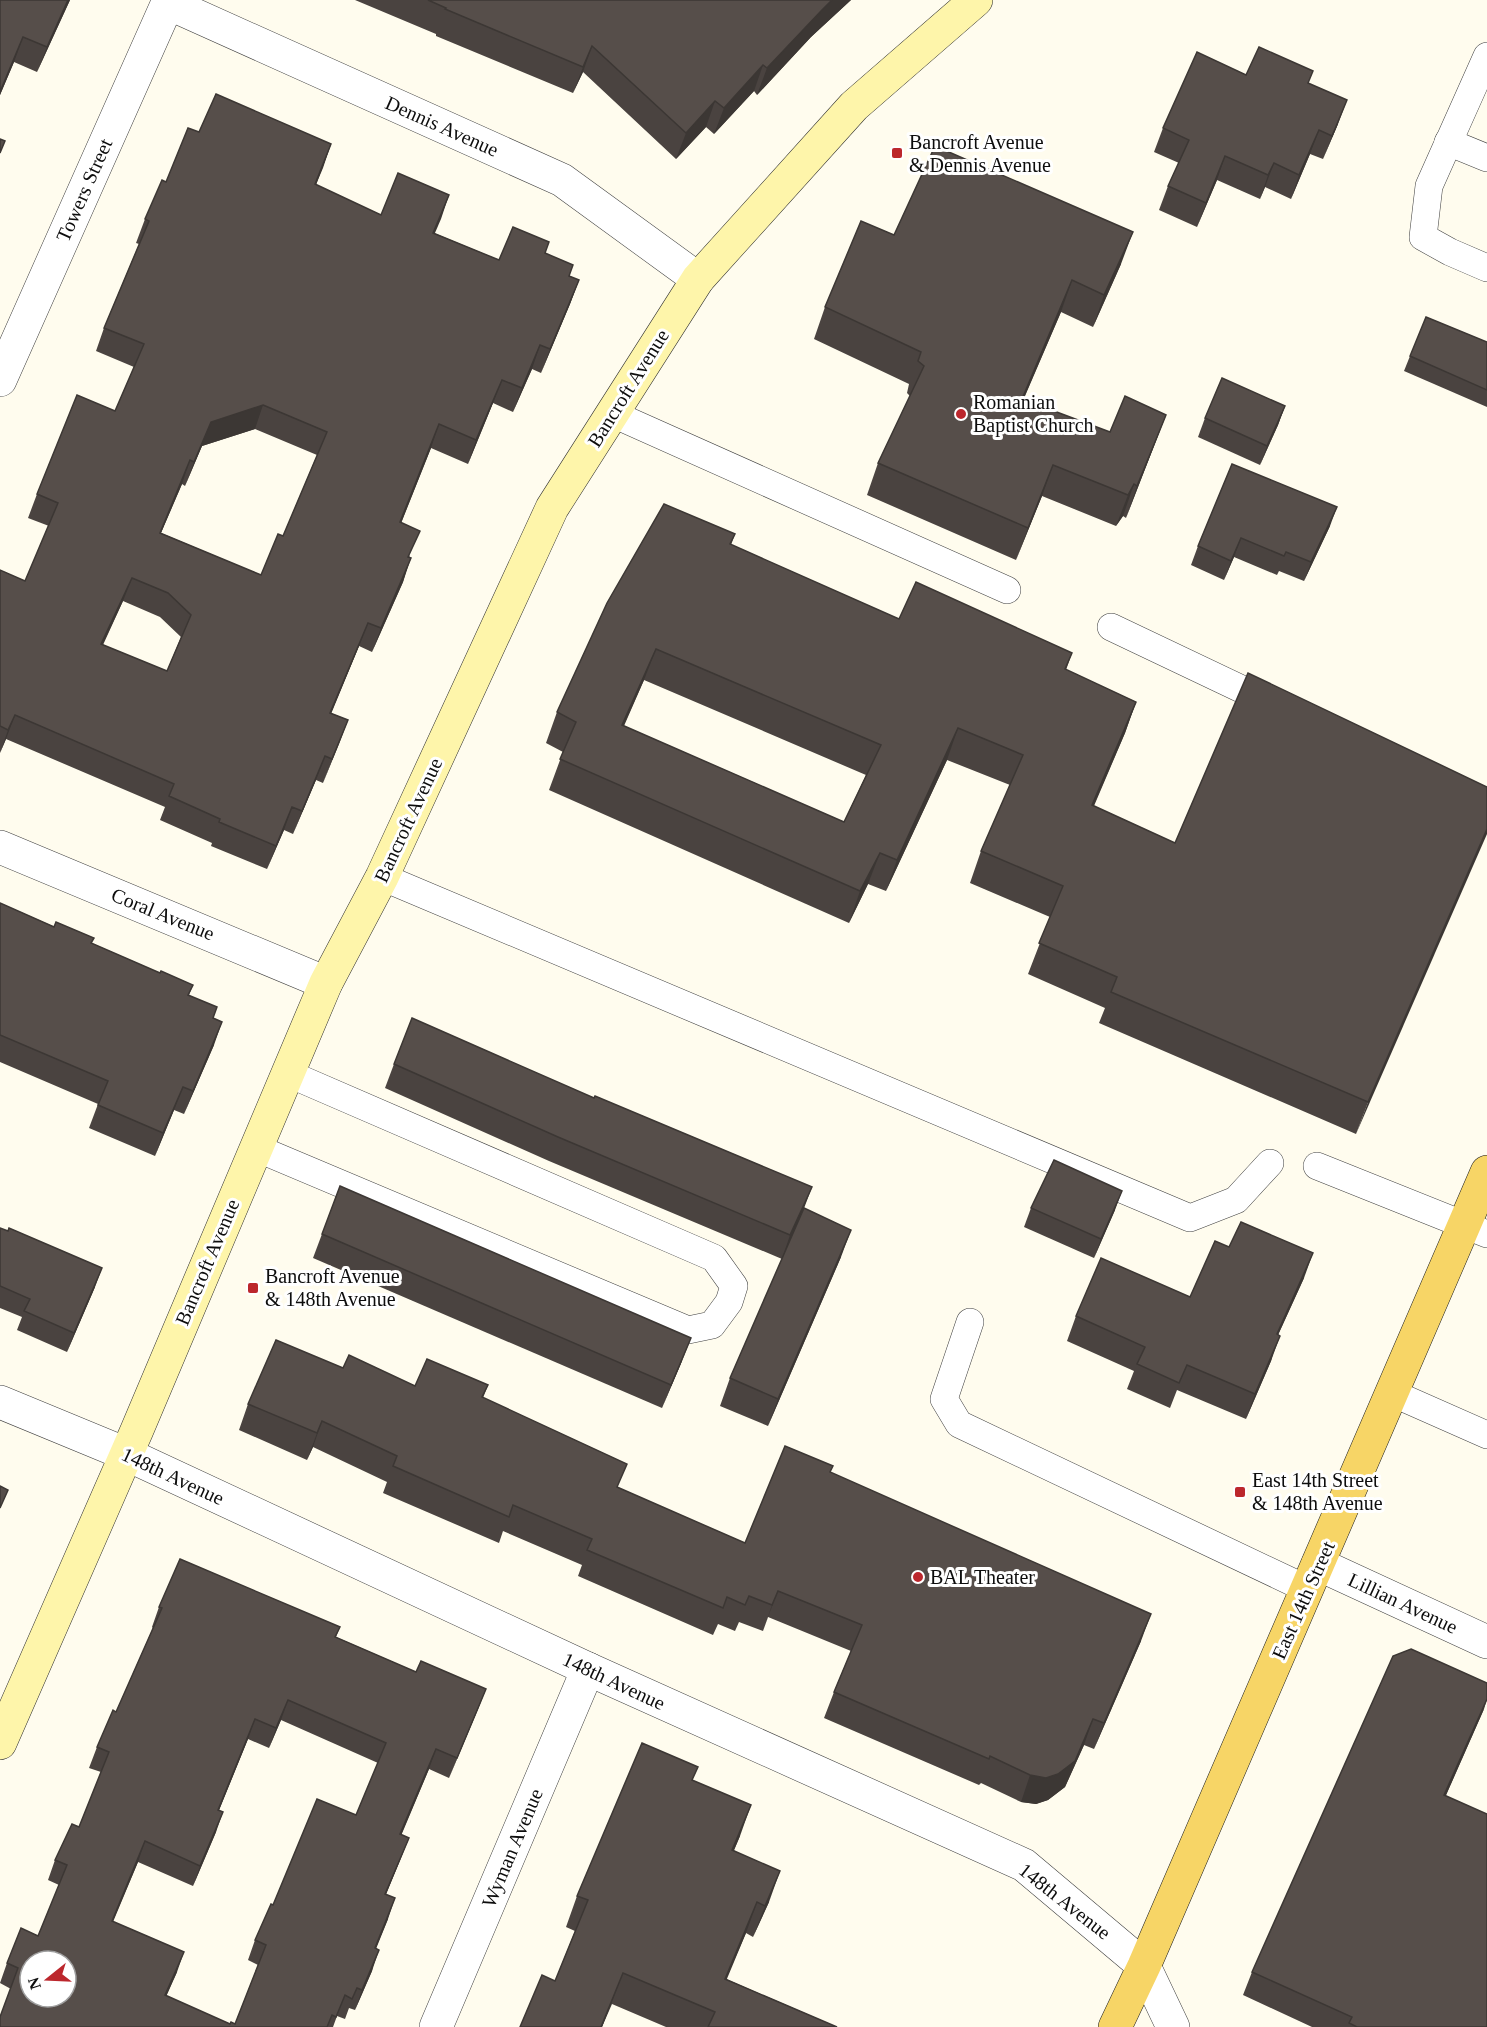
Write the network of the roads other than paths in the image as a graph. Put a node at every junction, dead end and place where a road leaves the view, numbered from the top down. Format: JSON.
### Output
{"nodes":[{"id":1,"x":976,"y":0,"type":"edge"},
{"id":2,"x":168,"y":1,"type":"edge"},
{"id":3,"x":1487,"y":56,"type":"edge"},
{"id":4,"x":1448,"y":142,"type":"junction"},
{"id":5,"x":1487,"y":158,"type":"edge"},
{"id":6,"x":1487,"y":268,"type":"edge"},
{"id":7,"x":698,"y":279,"type":"junction"},
{"id":8,"x":0,"y":380,"type":"edge"},
{"id":9,"x":614,"y":414,"type":"junction"},
{"id":10,"x":1007,"y":590,"type":"dead end"},
{"id":11,"x":1111,"y":627,"type":"dead end"},
{"id":12,"x":1294,"y":714,"type":"edge"},
{"id":13,"x":0,"y":847,"type":"edge"},
{"id":14,"x":382,"y":877,"type":"junction"},
{"id":15,"x":326,"y":983,"type":"junction"},
{"id":16,"x":287,"y":1073,"type":"junction"},
{"id":17,"x":256,"y":1148,"type":"junction"},
{"id":18,"x":1270,"y":1163,"type":"dead end"},
{"id":19,"x":1317,"y":1166,"type":"dead end"},
{"id":20,"x":1487,"y":1172,"type":"edge"},
{"id":21,"x":1476,"y":1229,"type":"edge"},
{"id":22,"x":970,"y":1322,"type":"dead end"},
{"id":23,"x":1392,"y":1393,"type":"junction"},
{"id":24,"x":0,"y":1402,"type":"edge"},
{"id":25,"x":1487,"y":1435,"type":"edge"},
{"id":26,"x":126,"y":1454,"type":"junction"},
{"id":27,"x":1313,"y":1577,"type":"junction"},
{"id":28,"x":1487,"y":1642,"type":"edge"},
{"id":29,"x":588,"y":1669,"type":"junction"},
{"id":30,"x":0,"y":1743,"type":"edge"},
{"id":31,"x":1144,"y":1966,"type":"junction"},
{"id":32,"x":436,"y":2027,"type":"edge"},
{"id":33,"x":1115,"y":2027,"type":"edge"},
{"id":34,"x":1173,"y":2027,"type":"edge"}],
"edges":[{"from":1,"to":7,"type":"main road","name":"Bancroft Avenue"},
{"from":2,"to":7,"type":"street","name":"Dennis Avenue"},
{"from":2,"to":8,"type":"street","name":"Towers Street"},
{"from":3,"to":4,"type":"lane"},
{"from":4,"to":5,"type":"lane"},
{"from":4,"to":6,"type":"lane"},
{"from":7,"to":9,"type":"main road","name":"Bancroft Avenue"},
{"from":9,"to":10,"type":"lane"},
{"from":9,"to":14,"type":"main road","name":"Bancroft Avenue"},
{"from":11,"to":12,"type":"lane"},
{"from":13,"to":15,"type":"street","name":"Coral Avenue"},
{"from":14,"to":15,"type":"main road","name":"Bancroft Avenue"},
{"from":14,"to":18,"type":"lane"},
{"from":15,"to":16,"type":"main road","name":"Bancroft Avenue"},
{"from":16,"to":17,"type":"main road","name":"Bancroft Avenue"},
{"from":16,"to":17,"type":"lane"},
{"from":17,"to":26,"type":"main road","name":"Bancroft Avenue"},
{"from":19,"to":21,"type":"lane"},
{"from":20,"to":21,"type":"main road","name":"East 14th Street"},
{"from":21,"to":23,"type":"main road","name":"East 14th Street"},
{"from":22,"to":27,"type":"lane"},
{"from":23,"to":25,"type":"lane"},
{"from":23,"to":27,"type":"main road","name":"East 14th Street"},
{"from":24,"to":26,"type":"street","name":"148th Avenue"},
{"from":26,"to":29,"type":"street","name":"148th Avenue"},
{"from":26,"to":30,"type":"main road","name":"Bancroft Avenue"},
{"from":27,"to":28,"type":"street","name":"Lillian Avenue"},
{"from":27,"to":31,"type":"main road","name":"East 14th Street"},
{"from":29,"to":31,"type":"street","name":"148th Avenue"},
{"from":29,"to":32,"type":"street","name":"Wyman Avenue"},
{"from":31,"to":33,"type":"main road","name":"East 14th Street"},
{"from":31,"to":34,"type":"street","name":"148th Avenue"}]}
